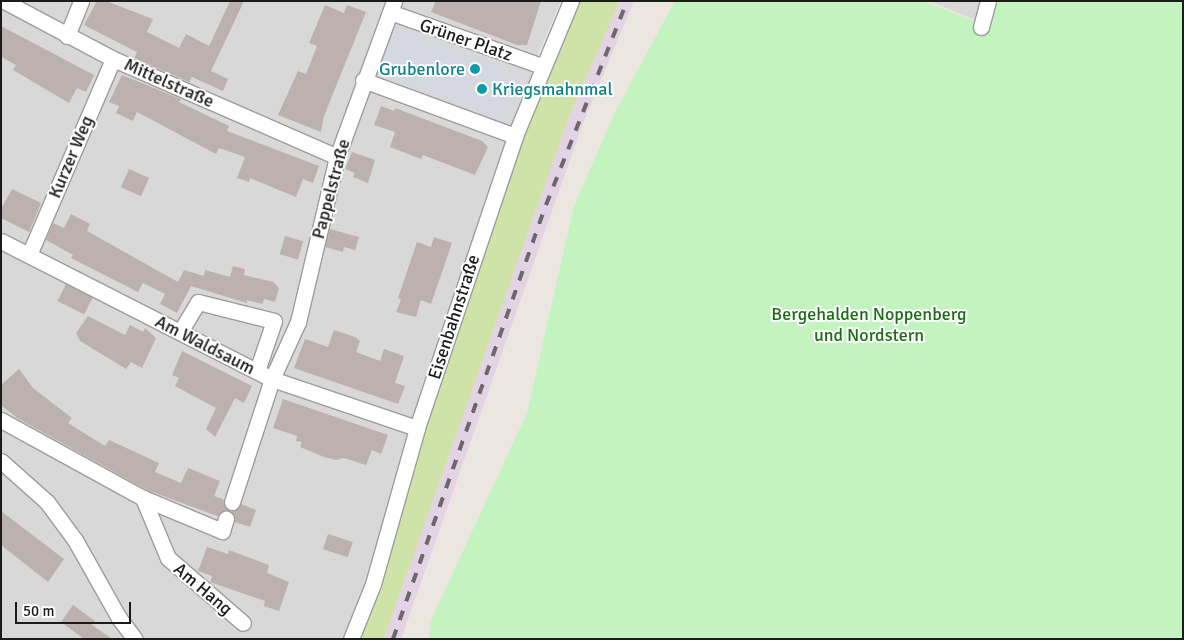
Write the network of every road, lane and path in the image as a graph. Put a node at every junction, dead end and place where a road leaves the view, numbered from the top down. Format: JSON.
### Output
{"nodes":[{"id":1,"x":4,"y":1,"type":"edge"},
{"id":2,"x":81,"y":1,"type":"edge"},
{"id":3,"x":571,"y":1,"type":"edge"},
{"id":4,"x":988,"y":1,"type":"edge"},
{"id":5,"x":392,"y":7,"type":"edge"},
{"id":6,"x":981,"y":27,"type":"dead end"},
{"id":7,"x":67,"y":36,"type":"junction"},
{"id":8,"x":113,"y":59,"type":"junction"},
{"id":9,"x":542,"y":66,"type":"junction"},
{"id":10,"x":363,"y":80,"type":"junction"},
{"id":11,"x":515,"y":136,"type":"junction"},
{"id":12,"x":337,"y":157,"type":"junction"},
{"id":13,"x":1,"y":241,"type":"edge"},
{"id":14,"x":29,"y":255,"type":"junction"},
{"id":15,"x":180,"y":332,"type":"junction"},
{"id":16,"x":257,"y":371,"type":"junction"},
{"id":17,"x":272,"y":380,"type":"junction"},
{"id":18,"x":1,"y":420,"type":"edge"},
{"id":19,"x":417,"y":428,"type":"junction"},
{"id":20,"x":1,"y":461,"type":"edge"},
{"id":21,"x":143,"y":498,"type":"junction"},
{"id":22,"x":232,"y":502,"type":"dead end"},
{"id":23,"x":226,"y":519,"type":"dead end"},
{"id":24,"x":243,"y":623,"type":"dead end"},
{"id":25,"x":135,"y":639,"type":"edge"},
{"id":26,"x":351,"y":639,"type":"edge"}],
"edges":[{"from":1,"to":7,"type":"street","name":"Mittelstraße"},
{"from":2,"to":7,"type":"street"},
{"from":3,"to":9,"type":"street","name":"Eisenbahnstraße"},
{"from":4,"to":6,"type":"street"},
{"from":5,"to":9,"type":"street","name":"Grüner Platz"},
{"from":5,"to":10,"type":"street","name":"Pappelstraße"},
{"from":7,"to":8,"type":"street","name":"Mittelstraße"},
{"from":8,"to":12,"type":"street","name":"Mittelstraße"},
{"from":8,"to":14,"type":"street","name":"Kurzer Weg"},
{"from":9,"to":11,"type":"street","name":"Eisenbahnstraße"},
{"from":10,"to":11,"type":"street"},
{"from":10,"to":12,"type":"street","name":"Pappelstraße"},
{"from":11,"to":19,"type":"street","name":"Eisenbahnstraße"},
{"from":12,"to":17,"type":"street","name":"Pappelstraße"},
{"from":13,"to":14,"type":"street","name":"Am Waldsaum"},
{"from":14,"to":15,"type":"street","name":"Am Waldsaum"},
{"from":15,"to":16,"type":"street","name":"Am Waldsaum"},
{"from":15,"to":16,"type":"street"},
{"from":16,"to":17,"type":"street","name":"Am Waldsaum"},
{"from":17,"to":19,"type":"street","name":"Am Waldsaum"},
{"from":17,"to":22,"type":"street"},
{"from":18,"to":21,"type":"street"},
{"from":19,"to":26,"type":"street","name":"Eisenbahnstraße"},
{"from":20,"to":25,"type":"street"},
{"from":21,"to":23,"type":"street"},
{"from":21,"to":24,"type":"street","name":"Am Hang"}]}
